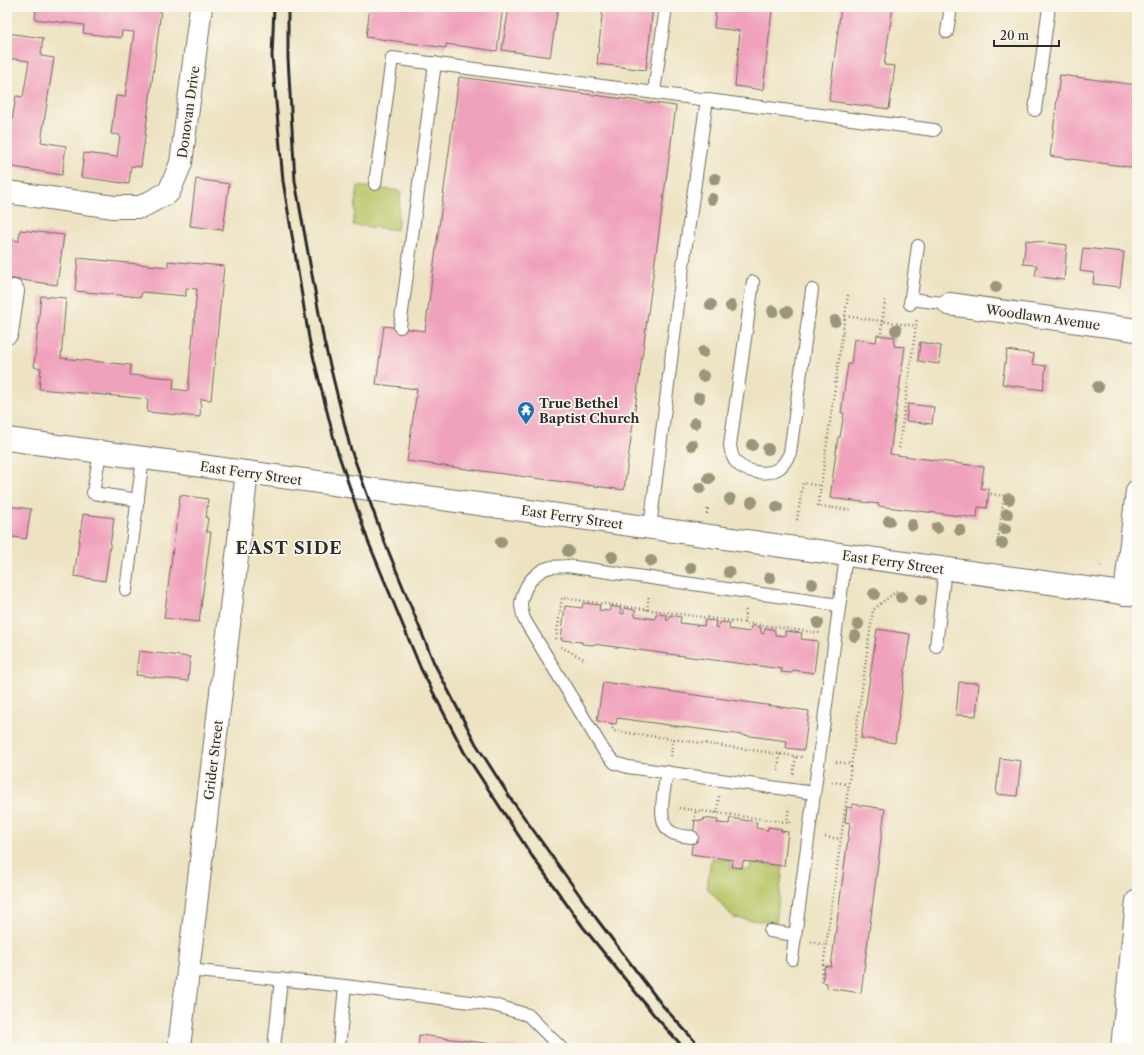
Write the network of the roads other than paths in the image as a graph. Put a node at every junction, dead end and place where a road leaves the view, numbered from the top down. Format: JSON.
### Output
{"nodes":[{"id":1,"x":201,"y":7,"type":"edge"},
{"id":2,"x":666,"y":7,"type":"edge"},
{"id":3,"x":951,"y":7,"type":"edge"},
{"id":4,"x":1049,"y":7,"type":"edge"},
{"id":5,"x":947,"y":32,"type":"dead end"},
{"id":6,"x":435,"y":64,"type":"junction"},
{"id":7,"x":654,"y":92,"type":"junction"},
{"id":8,"x":707,"y":99,"type":"junction"},
{"id":9,"x":1035,"y":110,"type":"dead end"},
{"id":10,"x":934,"y":130,"type":"dead end"},
{"id":11,"x":375,"y":184,"type":"dead end"},
{"id":12,"x":7,"y":192,"type":"edge"},
{"id":13,"x":918,"y":246,"type":"dead end"},
{"id":14,"x":753,"y":282,"type":"dead end"},
{"id":15,"x":812,"y":290,"type":"dead end"},
{"id":16,"x":13,"y":291,"type":"dead end"},
{"id":17,"x":949,"y":304,"type":"joint"},
{"id":18,"x":400,"y":327,"type":"dead end"},
{"id":19,"x":1137,"y":330,"type":"edge"},
{"id":20,"x":7,"y":333,"type":"edge"},
{"id":21,"x":7,"y":440,"type":"edge"},
{"id":22,"x":100,"y":452,"type":"junction"},
{"id":23,"x":143,"y":458,"type":"junction"},
{"id":24,"x":247,"y":472,"type":"junction"},
{"id":25,"x":1137,"y":491,"type":"edge"},
{"id":26,"x":138,"y":500,"type":"junction"},
{"id":27,"x":650,"y":528,"type":"junction"},
{"id":28,"x":846,"y":556,"type":"junction"},
{"id":29,"x":945,"y":569,"type":"junction"},
{"id":30,"x":126,"y":590,"type":"dead end"},
{"id":31,"x":1131,"y":595,"type":"edge"},
{"id":32,"x":839,"y":605,"type":"junction"},
{"id":33,"x":936,"y":646,"type":"dead end"},
{"id":34,"x":667,"y":772,"type":"junction"},
{"id":35,"x":814,"y":793,"type":"junction"},
{"id":36,"x":692,"y":837,"type":"dead end"},
{"id":37,"x":1137,"y":902,"type":"edge"},
{"id":38,"x":1136,"y":928,"type":"edge"},
{"id":39,"x":770,"y":931,"type":"dead end"},
{"id":40,"x":795,"y":934,"type":"junction"},
{"id":41,"x":792,"y":959,"type":"dead end"},
{"id":42,"x":188,"y":970,"type":"junction"},
{"id":43,"x":282,"y":979,"type":"junction"},
{"id":44,"x":345,"y":986,"type":"junction"},
{"id":45,"x":1131,"y":1023,"type":"edge"},
{"id":46,"x":179,"y":1048,"type":"edge"},
{"id":47,"x":274,"y":1048,"type":"edge"},
{"id":48,"x":339,"y":1048,"type":"edge"},
{"id":49,"x":561,"y":1048,"type":"edge"},
{"id":50,"x":1122,"y":1048,"type":"edge"}],
"edges":[{"from":1,"to":12,"type":"street","name":"Donovan Drive"},
{"from":2,"to":7,"type":"lane"},
{"from":3,"to":5,"type":"lane"},
{"from":4,"to":9,"type":"lane"},
{"from":6,"to":7,"type":"lane"},
{"from":6,"to":11,"type":"lane"},
{"from":6,"to":18,"type":"lane"},
{"from":7,"to":8,"type":"lane"},
{"from":8,"to":10,"type":"lane"},
{"from":8,"to":27,"type":"lane"},
{"from":13,"to":17,"type":"lane"},
{"from":14,"to":15,"type":"lane"},
{"from":16,"to":20,"type":"street"},
{"from":17,"to":19,"type":"street","name":"Woodlawn Avenue"},
{"from":21,"to":22,"type":"street","name":"East Ferry Street"},
{"from":22,"to":23,"type":"street","name":"East Ferry Street"},
{"from":22,"to":26,"type":"lane"},
{"from":23,"to":24,"type":"street","name":"East Ferry Street"},
{"from":23,"to":26,"type":"lane"},
{"from":24,"to":27,"type":"street","name":"East Ferry Street"},
{"from":24,"to":42,"type":"street","name":"Grider Street"},
{"from":25,"to":31,"type":"street"},
{"from":26,"to":30,"type":"lane"},
{"from":27,"to":28,"type":"street","name":"East Ferry Street"},
{"from":28,"to":29,"type":"street","name":"East Ferry Street"},
{"from":28,"to":32,"type":"lane"},
{"from":29,"to":31,"type":"street","name":"East Ferry Street"},
{"from":29,"to":33,"type":"lane"},
{"from":32,"to":34,"type":"lane"},
{"from":32,"to":35,"type":"lane"},
{"from":34,"to":35,"type":"lane"},
{"from":34,"to":36,"type":"lane"},
{"from":35,"to":40,"type":"lane"},
{"from":37,"to":38,"type":"street"},
{"from":38,"to":45,"type":"street"},
{"from":39,"to":40,"type":"lane"},
{"from":40,"to":41,"type":"lane"},
{"from":42,"to":43,"type":"lane"},
{"from":42,"to":46,"type":"street","name":"Grider Street"},
{"from":43,"to":44,"type":"lane"},
{"from":43,"to":47,"type":"lane"},
{"from":44,"to":48,"type":"lane"},
{"from":44,"to":49,"type":"lane"},
{"from":45,"to":50,"type":"street"}]}
